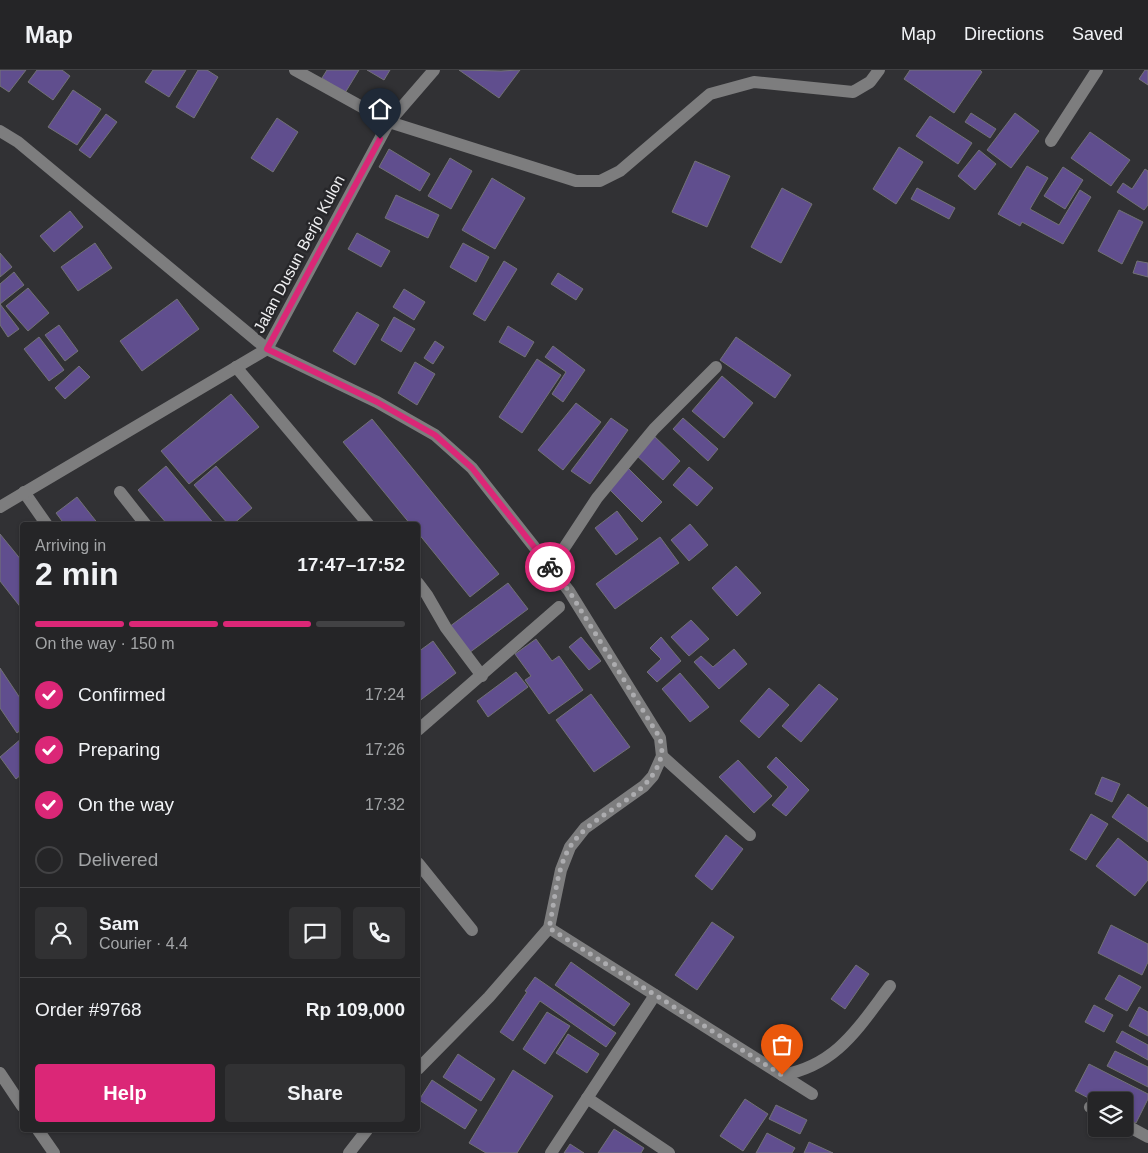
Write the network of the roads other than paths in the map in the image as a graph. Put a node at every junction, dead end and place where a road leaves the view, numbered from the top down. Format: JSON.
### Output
{"nodes":[{"id":1,"x":295,"y":70,"type":"edge"},
{"id":2,"x":434,"y":70,"type":"edge"},
{"id":3,"x":879,"y":70,"type":"edge"},
{"id":4,"x":1097,"y":70,"type":"edge"},
{"id":5,"x":389,"y":122,"type":"junction"},
{"id":6,"x":0,"y":131,"type":"edge"},
{"id":7,"x":1051,"y":141,"type":"dead end"},
{"id":8,"x":267,"y":349,"type":"junction"},
{"id":9,"x":236,"y":367,"type":"junction"},
{"id":10,"x":716,"y":367,"type":"dead end"},
{"id":11,"x":24,"y":492,"type":"junction"},
{"id":12,"x":120,"y":492,"type":"dead end"},
{"id":13,"x":0,"y":507,"type":"edge"},
{"id":14,"x":44,"y":522,"type":"edge"},
{"id":15,"x":144,"y":522,"type":"edge"},
{"id":16,"x":366,"y":522,"type":"edge"},
{"id":17,"x":551,"y":568,"type":"junction"},
{"id":18,"x":420,"y":586,"type":"edge"},
{"id":19,"x":559,"y":607,"type":"dead end"},
{"id":20,"x":482,"y":676,"type":"junction"},
{"id":21,"x":420,"y":728,"type":"edge"},
{"id":22,"x":662,"y":756,"type":"junction"},
{"id":23,"x":750,"y":835,"type":"dead end"},
{"id":24,"x":420,"y":865,"type":"edge"},
{"id":25,"x":549,"y":928,"type":"junction"},
{"id":26,"x":472,"y":930,"type":"dead end"},
{"id":27,"x":890,"y":986,"type":"dead end"},
{"id":28,"x":655,"y":994,"type":"junction"},
{"id":29,"x":420,"y":1067,"type":"edge"},
{"id":30,"x":0,"y":1073,"type":"edge"},
{"id":31,"x":782,"y":1075,"type":"junction"},
{"id":32,"x":812,"y":1094,"type":"dead end"},
{"id":33,"x":587,"y":1098,"type":"junction"},
{"id":34,"x":20,"y":1103,"type":"edge"},
{"id":35,"x":1133,"y":1129,"type":"edge"},
{"id":36,"x":39,"y":1132,"type":"edge"},
{"id":37,"x":365,"y":1132,"type":"edge"},
{"id":38,"x":1148,"y":1137,"type":"edge"},
{"id":39,"x":54,"y":1153,"type":"edge"},
{"id":40,"x":349,"y":1153,"type":"edge"},
{"id":41,"x":551,"y":1153,"type":"edge"},
{"id":42,"x":669,"y":1153,"type":"edge"}],
"edges":[{"from":1,"to":5,"type":"street"},
{"from":2,"to":5,"type":"street","name":"Jalan Dusun Berjo Kulon"},
{"from":3,"to":5,"type":"street"},
{"from":4,"to":7,"type":"street"},
{"from":5,"to":8,"type":"street","name":"Jalan Dusun Berjo Kulon"},
{"from":6,"to":8,"type":"street"},
{"from":8,"to":9,"type":"street","name":"Jalan Dusun Berjo Kulon"},
{"from":8,"to":17,"type":"street"},
{"from":9,"to":11,"type":"street","name":"Jalan Dusun Berjo Kulon"},
{"from":9,"to":16,"type":"street"},
{"from":10,"to":17,"type":"street"},
{"from":11,"to":13,"type":"street","name":"Jalan Dusun Berjo Kulon"},
{"from":11,"to":14,"type":"street"},
{"from":12,"to":15,"type":"street"},
{"from":17,"to":22,"type":"street"},
{"from":18,"to":20,"type":"street"},
{"from":19,"to":20,"type":"street"},
{"from":20,"to":21,"type":"street"},
{"from":22,"to":23,"type":"street"},
{"from":22,"to":25,"type":"street"},
{"from":24,"to":26,"type":"street"},
{"from":25,"to":28,"type":"street"},
{"from":25,"to":29,"type":"street"},
{"from":27,"to":31,"type":"street"},
{"from":28,"to":31,"type":"street"},
{"from":28,"to":33,"type":"street"},
{"from":30,"to":34,"type":"street"},
{"from":31,"to":32,"type":"street"},
{"from":33,"to":41,"type":"street"},
{"from":33,"to":42,"type":"street"},
{"from":35,"to":38,"type":"street"},
{"from":36,"to":39,"type":"street"},
{"from":37,"to":40,"type":"street"}]}
